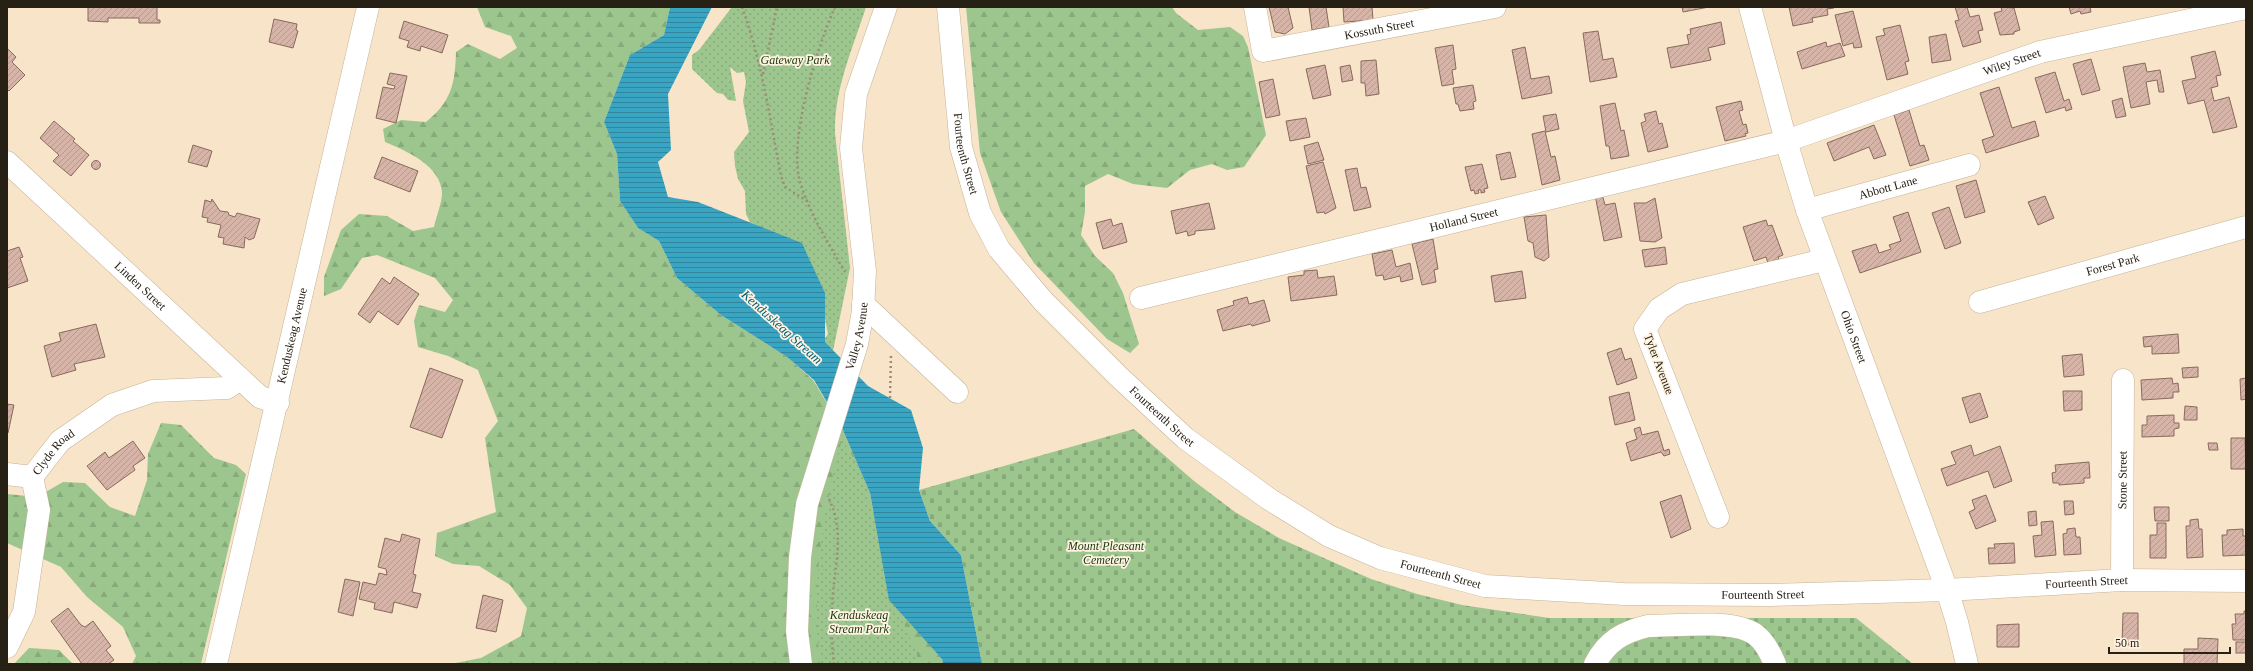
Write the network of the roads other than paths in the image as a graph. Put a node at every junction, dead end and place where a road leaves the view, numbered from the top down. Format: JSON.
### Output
{"nodes":[{"id":1,"x":368,"y":7,"type":"edge"},
{"id":2,"x":886,"y":7,"type":"edge"},
{"id":3,"x":948,"y":7,"type":"edge"},
{"id":4,"x":1255,"y":7,"type":"edge"},
{"id":5,"x":1495,"y":7,"type":"edge"},
{"id":6,"x":1750,"y":7,"type":"edge"},
{"id":7,"x":2246,"y":8,"type":"edge"},
{"id":8,"x":1414,"y":15,"type":"edge"},
{"id":9,"x":1786,"y":141,"type":"junction"},
{"id":10,"x":7,"y":162,"type":"edge"},
{"id":11,"x":1970,"y":165,"type":"dead end"},
{"id":12,"x":1807,"y":210,"type":"junction"},
{"id":13,"x":2246,"y":227,"type":"edge"},
{"id":14,"x":1824,"y":260,"type":"junction"},
{"id":15,"x":1142,"y":298,"type":"dead end"},
{"id":16,"x":1980,"y":302,"type":"dead end"},
{"id":17,"x":863,"y":304,"type":"junction"},
{"id":18,"x":240,"y":379,"type":"junction"},
{"id":19,"x":2123,"y":380,"type":"dead end"},
{"id":20,"x":957,"y":392,"type":"dead end"},
{"id":21,"x":278,"y":403,"type":"junction"},
{"id":22,"x":7,"y":474,"type":"edge"},
{"id":23,"x":32,"y":477,"type":"junction"},
{"id":24,"x":1718,"y":517,"type":"dead end"},
{"id":25,"x":2122,"y":580,"type":"junction"},
{"id":26,"x":2246,"y":581,"type":"edge"},
{"id":27,"x":1947,"y":590,"type":"junction"},
{"id":28,"x":7,"y":647,"type":"edge"},
{"id":29,"x":216,"y":664,"type":"edge"},
{"id":30,"x":801,"y":664,"type":"edge"},
{"id":31,"x":1595,"y":664,"type":"edge"},
{"id":32,"x":1775,"y":664,"type":"edge"},
{"id":33,"x":1967,"y":664,"type":"edge"}],
"edges":[{"from":1,"to":21,"type":"street","name":"Kenduskeag Avenue"},
{"from":2,"to":17,"type":"street","name":"Valley Avenue"},
{"from":3,"to":27,"type":"street","name":"Fourteenth Street"},
{"from":4,"to":8,"type":"street","name":"Kossuth Street"},
{"from":5,"to":8,"type":"street","name":"Kossuth Street"},
{"from":6,"to":9,"type":"street","name":"Ohio Street"},
{"from":7,"to":9,"type":"street","name":"Wiley Street"},
{"from":9,"to":12,"type":"street","name":"Ohio Street"},
{"from":9,"to":15,"type":"street","name":"Holland Street"},
{"from":10,"to":18,"type":"street","name":"Linden Street"},
{"from":11,"to":12,"type":"street","name":"Abbott Lane"},
{"from":12,"to":14,"type":"street","name":"Ohio Street"},
{"from":13,"to":16,"type":"street","name":"Forest Park"},
{"from":14,"to":24,"type":"street","name":"Tyler Avenue"},
{"from":14,"to":27,"type":"street","name":"Ohio Street"},
{"from":17,"to":20,"type":"street"},
{"from":17,"to":30,"type":"street","name":"Valley Avenue"},
{"from":18,"to":21,"type":"street","name":"Linden Street"},
{"from":18,"to":23,"type":"street","name":"Clyde Road"},
{"from":19,"to":25,"type":"street","name":"Stone Street"},
{"from":21,"to":29,"type":"street","name":"Kenduskeag Avenue"},
{"from":22,"to":23,"type":"street"},
{"from":23,"to":28,"type":"street","name":"Clyde Road"},
{"from":25,"to":26,"type":"street","name":"Fourteenth Street"},
{"from":25,"to":27,"type":"street","name":"Fourteenth Street"},
{"from":27,"to":33,"type":"street","name":"Ohio Street"},
{"from":31,"to":32,"type":"street"}]}
